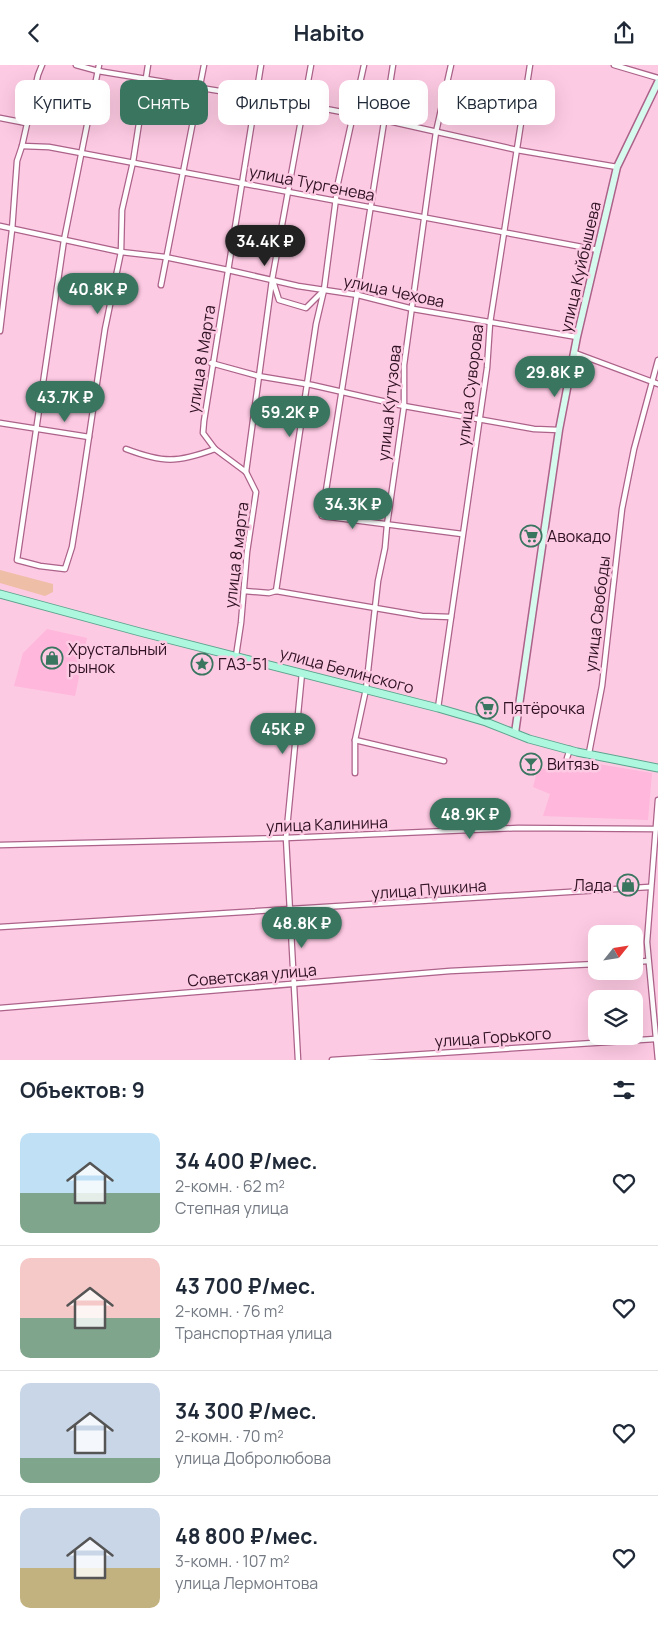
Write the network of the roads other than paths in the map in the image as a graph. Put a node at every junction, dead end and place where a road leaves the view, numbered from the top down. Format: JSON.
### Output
{"nodes":[{"id":1,"x":42,"y":65,"type":"edge"},
{"id":2,"x":76,"y":65,"type":"edge"},
{"id":3,"x":148,"y":65,"type":"edge"},
{"id":4,"x":204,"y":65,"type":"edge"},
{"id":5,"x":261,"y":65,"type":"edge"},
{"id":6,"x":311,"y":65,"type":"edge"},
{"id":7,"x":364,"y":65,"type":"edge"},
{"id":8,"x":393,"y":65,"type":"edge"},
{"id":9,"x":451,"y":65,"type":"edge"},
{"id":10,"x":530,"y":65,"type":"edge"},
{"id":11,"x":614,"y":65,"type":"edge"},
{"id":12,"x":98,"y":68,"type":"edge"},
{"id":13,"x":148,"y":79,"type":"junction"},
{"id":14,"x":38,"y":80,"type":"edge"},
{"id":15,"x":155,"y":80,"type":"edge"},
{"id":16,"x":202,"y":80,"type":"edge"},
{"id":17,"x":259,"y":80,"type":"edge"},
{"id":18,"x":309,"y":80,"type":"edge"},
{"id":19,"x":361,"y":80,"type":"edge"},
{"id":20,"x":391,"y":80,"type":"edge"},
{"id":21,"x":658,"y":80,"type":"edge"},
{"id":22,"x":0,"y":118,"type":"edge"},
{"id":23,"x":15,"y":121,"type":"edge"},
{"id":24,"x":26,"y":125,"type":"edge"},
{"id":25,"x":193,"y":125,"type":"edge"},
{"id":26,"x":251,"y":125,"type":"edge"},
{"id":27,"x":301,"y":125,"type":"edge"},
{"id":28,"x":351,"y":125,"type":"edge"},
{"id":29,"x":383,"y":125,"type":"edge"},
{"id":30,"x":406,"y":125,"type":"edge"},
{"id":31,"x":436,"y":132,"type":"junction"},
{"id":32,"x":22,"y":146,"type":"junction"},
{"id":33,"x":516,"y":150,"type":"junction"},
{"id":34,"x":82,"y":154,"type":"junction"},
{"id":35,"x":132,"y":162,"type":"junction"},
{"id":36,"x":617,"y":167,"type":"junction"},
{"id":37,"x":183,"y":171,"type":"junction"},
{"id":38,"x":242,"y":182,"type":"junction"},
{"id":39,"x":290,"y":190,"type":"junction"},
{"id":40,"x":336,"y":200,"type":"junction"},
{"id":41,"x":370,"y":208,"type":"junction"},
{"id":42,"x":426,"y":218,"type":"junction"},
{"id":43,"x":0,"y":227,"type":"edge"},
{"id":44,"x":12,"y":230,"type":"junction"},
{"id":45,"x":505,"y":233,"type":"junction"},
{"id":46,"x":64,"y":240,"type":"junction"},
{"id":47,"x":598,"y":249,"type":"junction"},
{"id":48,"x":121,"y":251,"type":"junction"},
{"id":49,"x":167,"y":258,"type":"junction"},
{"id":50,"x":228,"y":270,"type":"junction"},
{"id":51,"x":272,"y":279,"type":"junction"},
{"id":52,"x":162,"y":285,"type":"dead end"},
{"id":53,"x":324,"y":290,"type":"junction"},
{"id":54,"x":358,"y":295,"type":"junction"},
{"id":55,"x":413,"y":309,"type":"junction"},
{"id":56,"x":490,"y":323,"type":"junction"},
{"id":57,"x":0,"y":331,"type":"edge"},
{"id":58,"x":577,"y":337,"type":"junction"},
{"id":59,"x":575,"y":353,"type":"junction"},
{"id":60,"x":658,"y":360,"type":"edge"},
{"id":61,"x":211,"y":363,"type":"junction"},
{"id":62,"x":258,"y":376,"type":"junction"},
{"id":63,"x":652,"y":383,"type":"junction"},
{"id":64,"x":306,"y":384,"type":"junction"},
{"id":65,"x":658,"y":384,"type":"edge"},
{"id":66,"x":341,"y":392,"type":"junction"},
{"id":67,"x":404,"y":406,"type":"junction"},
{"id":68,"x":479,"y":418,"type":"junction"},
{"id":69,"x":0,"y":423,"type":"edge"},
{"id":70,"x":38,"y":429,"type":"junction"},
{"id":71,"x":560,"y":430,"type":"junction"},
{"id":72,"x":89,"y":437,"type":"junction"},
{"id":73,"x":126,"y":449,"type":"dead end"},
{"id":74,"x":215,"y":449,"type":"junction"},
{"id":75,"x":246,"y":472,"type":"junction"},
{"id":76,"x":386,"y":525,"type":"junction"},
{"id":77,"x":462,"y":534,"type":"junction"},
{"id":78,"x":244,"y":591,"type":"junction"},
{"id":79,"x":276,"y":591,"type":"junction"},
{"id":80,"x":0,"y":594,"type":"edge"},
{"id":81,"x":376,"y":608,"type":"junction"},
{"id":82,"x":451,"y":617,"type":"junction"},
{"id":83,"x":236,"y":655,"type":"junction"},
{"id":84,"x":302,"y":673,"type":"junction"},
{"id":85,"x":366,"y":689,"type":"junction"},
{"id":86,"x":438,"y":708,"type":"junction"},
{"id":87,"x":515,"y":733,"type":"junction"},
{"id":88,"x":355,"y":740,"type":"junction"},
{"id":89,"x":570,"y":749,"type":"junction"},
{"id":90,"x":589,"y":753,"type":"junction"},
{"id":91,"x":567,"y":758,"type":"dead end"},
{"id":92,"x":444,"y":761,"type":"dead end"},
{"id":93,"x":658,"y":768,"type":"edge"},
{"id":94,"x":354,"y":773,"type":"dead end"},
{"id":95,"x":658,"y":799,"type":"edge"},
{"id":96,"x":654,"y":829,"type":"junction"},
{"id":97,"x":286,"y":838,"type":"junction"},
{"id":98,"x":0,"y":845,"type":"edge"},
{"id":99,"x":650,"y":887,"type":"junction"},
{"id":100,"x":290,"y":910,"type":"junction"},
{"id":101,"x":0,"y":927,"type":"edge"},
{"id":102,"x":643,"y":961,"type":"edge"},
{"id":103,"x":648,"y":961,"type":"junction"},
{"id":104,"x":588,"y":964,"type":"edge"},
{"id":105,"x":294,"y":984,"type":"junction"},
{"id":106,"x":0,"y":1008,"type":"edge"},
{"id":107,"x":655,"y":1039,"type":"junction"},
{"id":108,"x":298,"y":1060,"type":"edge"},
{"id":109,"x":332,"y":1060,"type":"edge"},
{"id":110,"x":658,"y":1060,"type":"edge"}],
"edges":[{"from":1,"to":14,"type":"street"},
{"from":2,"to":12,"type":"street"},
{"from":3,"to":13,"type":"street"},
{"from":4,"to":16,"type":"street"},
{"from":5,"to":17,"type":"street"},
{"from":6,"to":18,"type":"street"},
{"from":7,"to":19,"type":"street"},
{"from":8,"to":20,"type":"street"},
{"from":9,"to":31,"type":"street","name":"улица Кутузова"},
{"from":10,"to":33,"type":"street","name":"улица Суворова"},
{"from":11,"to":21,"type":"street"},
{"from":12,"to":13,"type":"street"},
{"from":12,"to":34,"type":"street"},
{"from":13,"to":15,"type":"street"},
{"from":13,"to":35,"type":"street"},
{"from":21,"to":36,"type":"main road","name":"улица Куйбышева"},
{"from":22,"to":23,"type":"street"},
{"from":24,"to":32,"type":"street"},
{"from":25,"to":37,"type":"street"},
{"from":26,"to":38,"type":"street"},
{"from":27,"to":39,"type":"street"},
{"from":28,"to":40,"type":"street"},
{"from":29,"to":41,"type":"street"},
{"from":30,"to":31,"type":"street"},
{"from":31,"to":33,"type":"street"},
{"from":31,"to":42,"type":"street","name":"улица Кутузова"},
{"from":32,"to":34,"type":"street","name":"улица Тургенева"},
{"from":32,"to":44,"type":"street"},
{"from":33,"to":36,"type":"street"},
{"from":33,"to":45,"type":"street","name":"улица Суворова"},
{"from":34,"to":35,"type":"street","name":"улица Тургенева"},
{"from":34,"to":46,"type":"street"},
{"from":35,"to":37,"type":"street","name":"улица Тургенева"},
{"from":35,"to":48,"type":"street"},
{"from":36,"to":47,"type":"main road","name":"улица Куйбышева"},
{"from":37,"to":38,"type":"street","name":"улица Тургенева"},
{"from":37,"to":49,"type":"street"},
{"from":38,"to":39,"type":"street","name":"улица Тургенева"},
{"from":38,"to":50,"type":"street"},
{"from":39,"to":40,"type":"street","name":"улица Тургенева"},
{"from":39,"to":51,"type":"street"},
{"from":40,"to":41,"type":"street","name":"улица Тургенева"},
{"from":40,"to":53,"type":"street"},
{"from":41,"to":42,"type":"street","name":"улица Тургенева"},
{"from":41,"to":54,"type":"street"},
{"from":42,"to":45,"type":"street","name":"улица Тургенева"},
{"from":42,"to":55,"type":"street","name":"улица Кутузова"},
{"from":43,"to":44,"type":"street","name":"улица Чехова"},
{"from":44,"to":46,"type":"street","name":"улица Чехова"},
{"from":44,"to":57,"type":"street"},
{"from":45,"to":47,"type":"street","name":"улица Тургенева"},
{"from":45,"to":56,"type":"street","name":"улица Суворова"},
{"from":46,"to":48,"type":"street","name":"улица Чехова"},
{"from":46,"to":70,"type":"street"},
{"from":47,"to":58,"type":"main road","name":"улица Куйбышева"},
{"from":48,"to":49,"type":"street","name":"улица Чехова"},
{"from":48,"to":72,"type":"street"},
{"from":49,"to":50,"type":"street","name":"улица Чехова"},
{"from":49,"to":52,"type":"street"},
{"from":50,"to":51,"type":"street","name":"улица Чехова"},
{"from":50,"to":61,"type":"street","name":"улица 8 Марта"},
{"from":51,"to":53,"type":"street","name":"улица Чехова"},
{"from":51,"to":53,"type":"street"},
{"from":51,"to":62,"type":"street"},
{"from":53,"to":54,"type":"street","name":"улица Чехова"},
{"from":53,"to":64,"type":"street"},
{"from":54,"to":55,"type":"street","name":"улица Чехова"},
{"from":54,"to":66,"type":"street"},
{"from":55,"to":56,"type":"street","name":"улица Чехова"},
{"from":55,"to":67,"type":"street","name":"улица Кутузова"},
{"from":56,"to":58,"type":"street","name":"улица Чехова"},
{"from":56,"to":68,"type":"street","name":"улица Суворова"},
{"from":58,"to":59,"type":"main road","name":"улица Куйбышева"},
{"from":59,"to":63,"type":"street"},
{"from":59,"to":71,"type":"main road","name":"улица Куйбышева"},
{"from":60,"to":63,"type":"street","name":"улица Свободы"},
{"from":61,"to":62,"type":"street"},
{"from":61,"to":74,"type":"street","name":"улица 8 Марта"},
{"from":62,"to":64,"type":"street"},
{"from":62,"to":75,"type":"street"},
{"from":63,"to":65,"type":"street"},
{"from":63,"to":90,"type":"street","name":"улица Свободы"},
{"from":64,"to":66,"type":"street"},
{"from":64,"to":79,"type":"street"},
{"from":66,"to":67,"type":"street"},
{"from":66,"to":76,"type":"street"},
{"from":67,"to":68,"type":"street"},
{"from":67,"to":76,"type":"street","name":"улица Кутузова"},
{"from":68,"to":71,"type":"street"},
{"from":68,"to":77,"type":"street","name":"улица Суворова"},
{"from":69,"to":70,"type":"street"},
{"from":70,"to":72,"type":"street"},
{"from":70,"to":72,"type":"street"},
{"from":71,"to":87,"type":"main road","name":"улица Куйбышева"},
{"from":73,"to":74,"type":"street"},
{"from":74,"to":75,"type":"street"},
{"from":75,"to":78,"type":"street","name":"улица 8 марта"},
{"from":76,"to":77,"type":"street"},
{"from":76,"to":81,"type":"street","name":"улица Кутузова"},
{"from":77,"to":82,"type":"street","name":"улица Суворова"},
{"from":78,"to":79,"type":"street"},
{"from":78,"to":83,"type":"street","name":"улица 8 марта"},
{"from":79,"to":81,"type":"street"},
{"from":80,"to":83,"type":"main road","name":"улица Белинского"},
{"from":81,"to":82,"type":"street"},
{"from":81,"to":85,"type":"street","name":"улица Кутузова"},
{"from":82,"to":86,"type":"street","name":"улица Суворова"},
{"from":83,"to":84,"type":"main road","name":"улица Белинского"},
{"from":84,"to":85,"type":"main road","name":"улица Белинского"},
{"from":84,"to":97,"type":"street"},
{"from":85,"to":86,"type":"main road","name":"улица Белинского"},
{"from":85,"to":88,"type":"street","name":"улица Кутузова"},
{"from":86,"to":87,"type":"main road","name":"улица Белинского"},
{"from":87,"to":89,"type":"main road","name":"улица Белинского"},
{"from":88,"to":92,"type":"street"},
{"from":88,"to":94,"type":"street","name":"улица Кутузова"},
{"from":89,"to":90,"type":"main road","name":"улица Белинского"},
{"from":89,"to":91,"type":"street"},
{"from":90,"to":93,"type":"main road","name":"улица Белинского"},
{"from":95,"to":96,"type":"street"},
{"from":96,"to":97,"type":"street","name":"улица Калинина"},
{"from":96,"to":99,"type":"street"},
{"from":97,"to":98,"type":"street","name":"улица Калинина"},
{"from":97,"to":100,"type":"street"},
{"from":99,"to":100,"type":"street","name":"улица Пушкина"},
{"from":99,"to":103,"type":"street"},
{"from":100,"to":101,"type":"street","name":"улица Пушкина"},
{"from":100,"to":105,"type":"street"},
{"from":102,"to":103,"type":"street"},
{"from":103,"to":107,"type":"street"},
{"from":104,"to":105,"type":"street","name":"Советская улица"},
{"from":105,"to":106,"type":"street","name":"Советская улица"},
{"from":105,"to":108,"type":"street"},
{"from":107,"to":109,"type":"street","name":"улица Горького"},
{"from":107,"to":110,"type":"street"}]}
